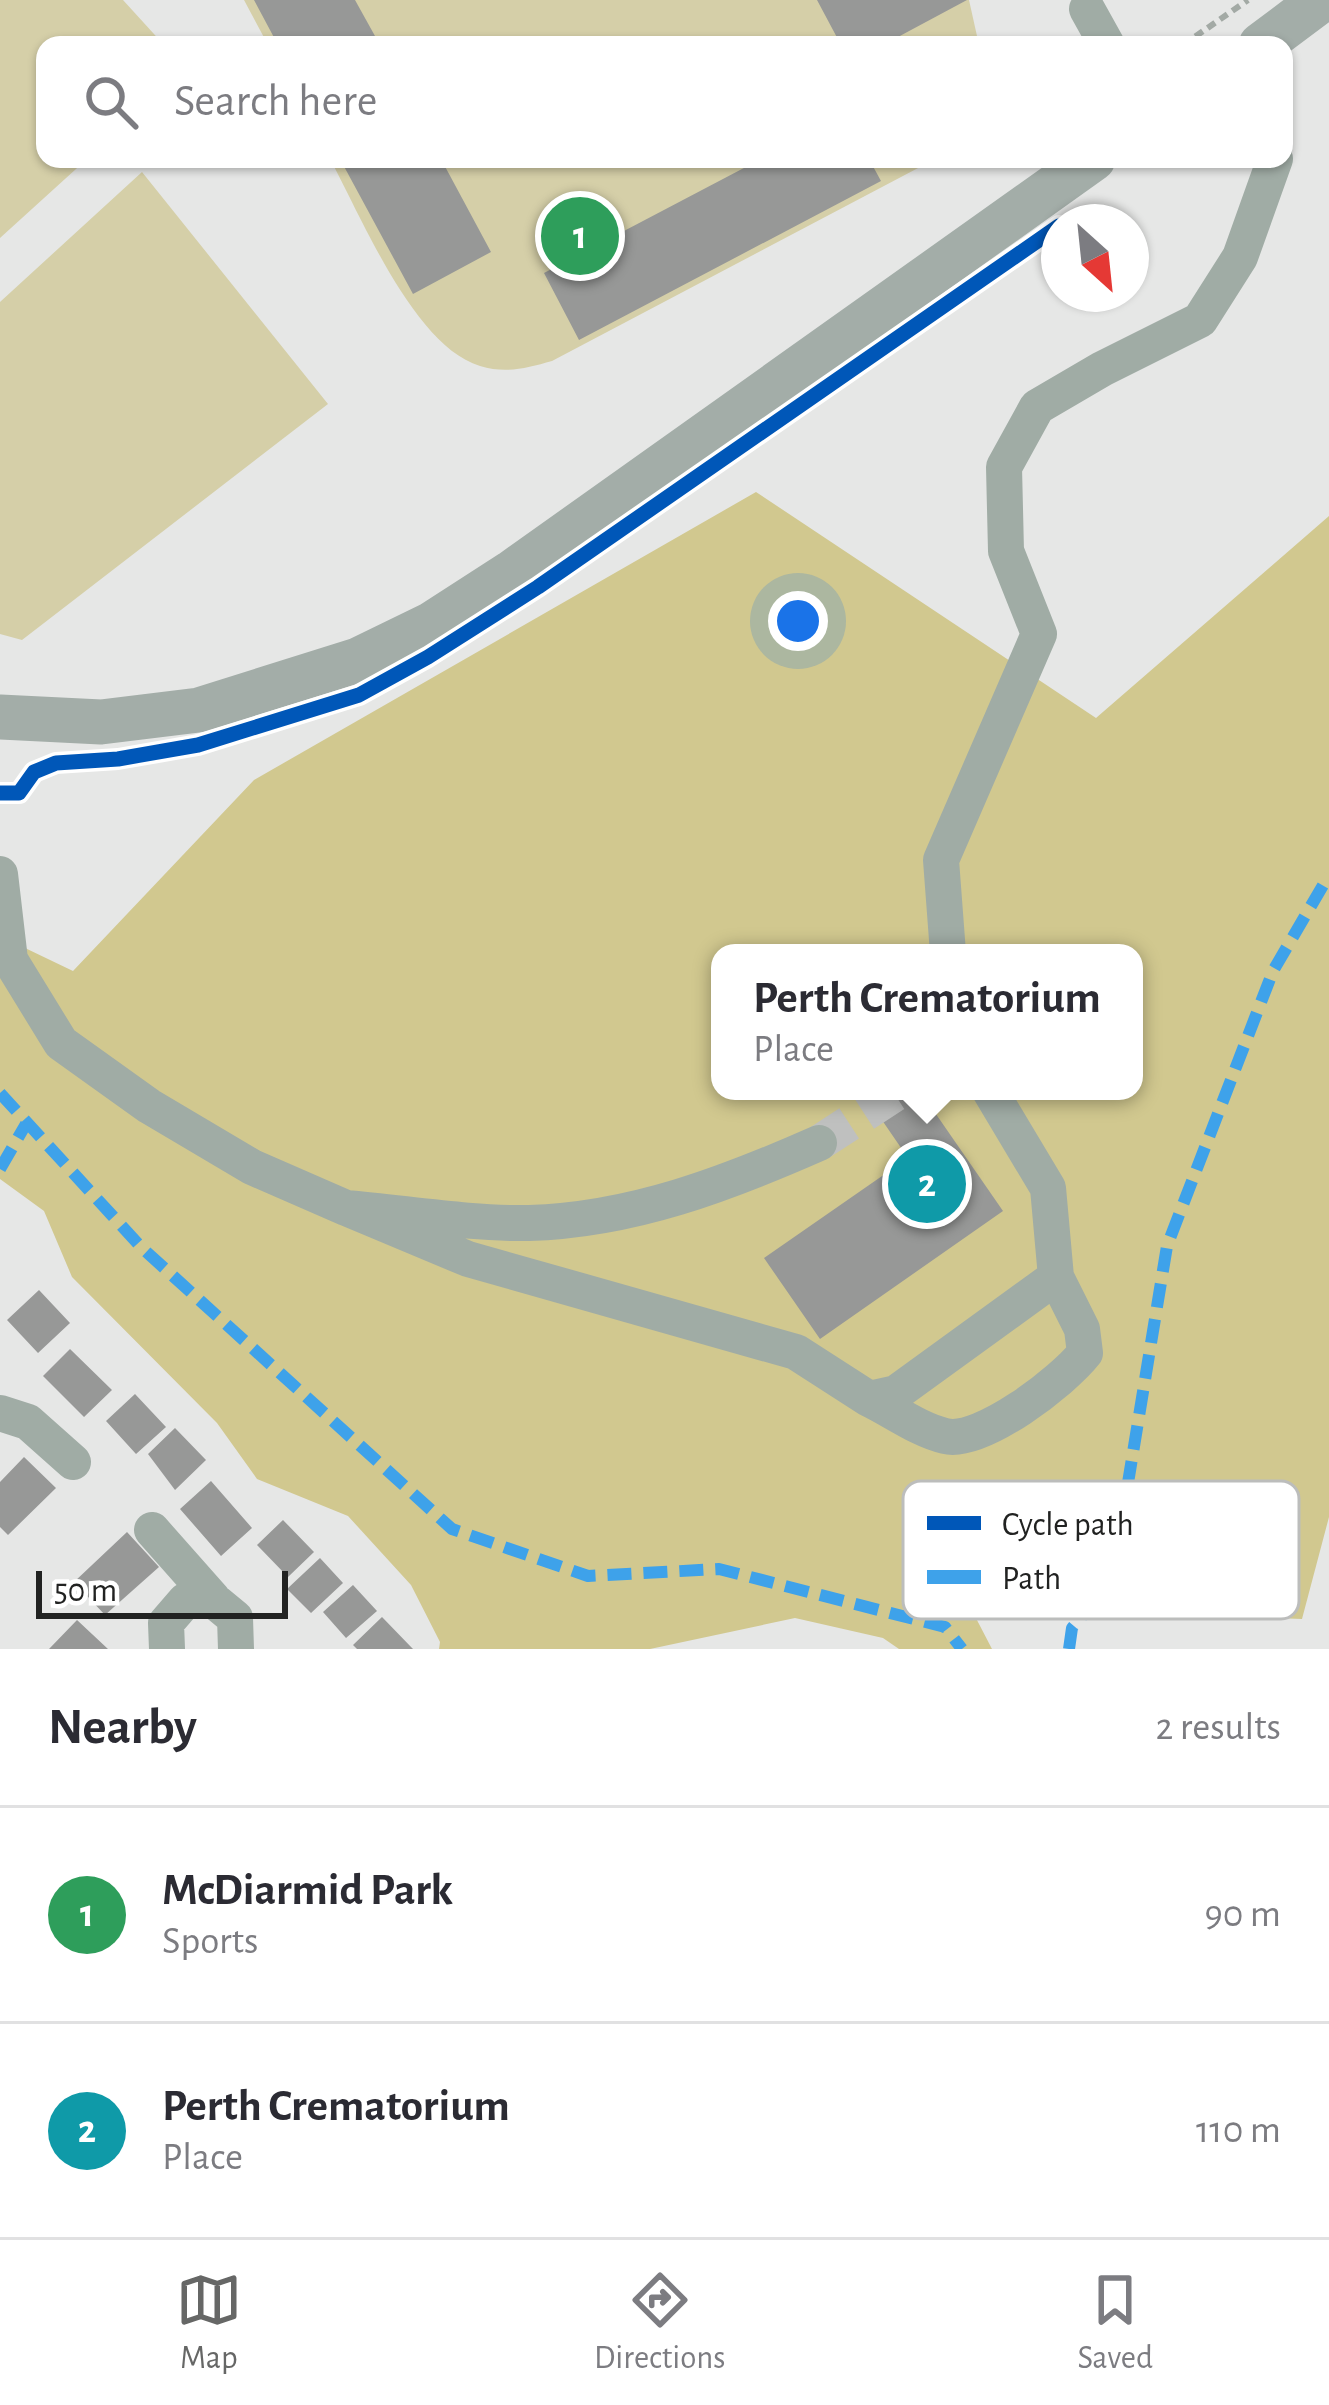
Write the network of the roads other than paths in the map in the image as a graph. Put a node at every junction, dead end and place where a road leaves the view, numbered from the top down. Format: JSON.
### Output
{"nodes":[{"id":1,"x":1321,"y":0,"type":"edge"},
{"id":2,"x":1090,"y":3,"type":"edge"},
{"id":3,"x":1103,"y":36,"type":"edge"},
{"id":4,"x":1273,"y":36,"type":"edge"},
{"id":5,"x":1080,"y":168,"type":"edge"},
{"id":6,"x":1273,"y":168,"type":"edge"},
{"id":7,"x":0,"y":717,"type":"edge"},
{"id":8,"x":0,"y":874,"type":"edge"},
{"id":9,"x":947,"y":944,"type":"edge"},
{"id":10,"x":995,"y":1100,"type":"edge"},
{"id":11,"x":819,"y":1143,"type":"tunnel mouth"},
{"id":12,"x":346,"y":1208,"type":"junction"},
{"id":13,"x":1056,"y":1277,"type":"junction"},
{"id":14,"x":869,"y":1399,"type":"junction"},
{"id":15,"x":1,"y":1413,"type":"edge"},
{"id":16,"x":74,"y":1462,"type":"dead end"},
{"id":17,"x":152,"y":1531,"type":"dead end"},
{"id":18,"x":213,"y":1599,"type":"junction"},
{"id":19,"x":166,"y":1649,"type":"edge"},
{"id":20,"x":236,"y":1649,"type":"edge"}],
"edges":[{"from":1,"to":4,"type":"main road"},
{"from":2,"to":3,"type":"street"},
{"from":5,"to":7,"type":"main road"},
{"from":6,"to":9,"type":"street"},
{"from":8,"to":12,"type":"street"},
{"from":10,"to":13,"type":"street"},
{"from":11,"to":12,"type":"street"},
{"from":12,"to":14,"type":"street"},
{"from":13,"to":14,"type":"street"},
{"from":13,"to":14,"type":"street"},
{"from":15,"to":16,"type":"street"},
{"from":17,"to":18,"type":"street"},
{"from":18,"to":19,"type":"street"},
{"from":18,"to":20,"type":"street"}]}
